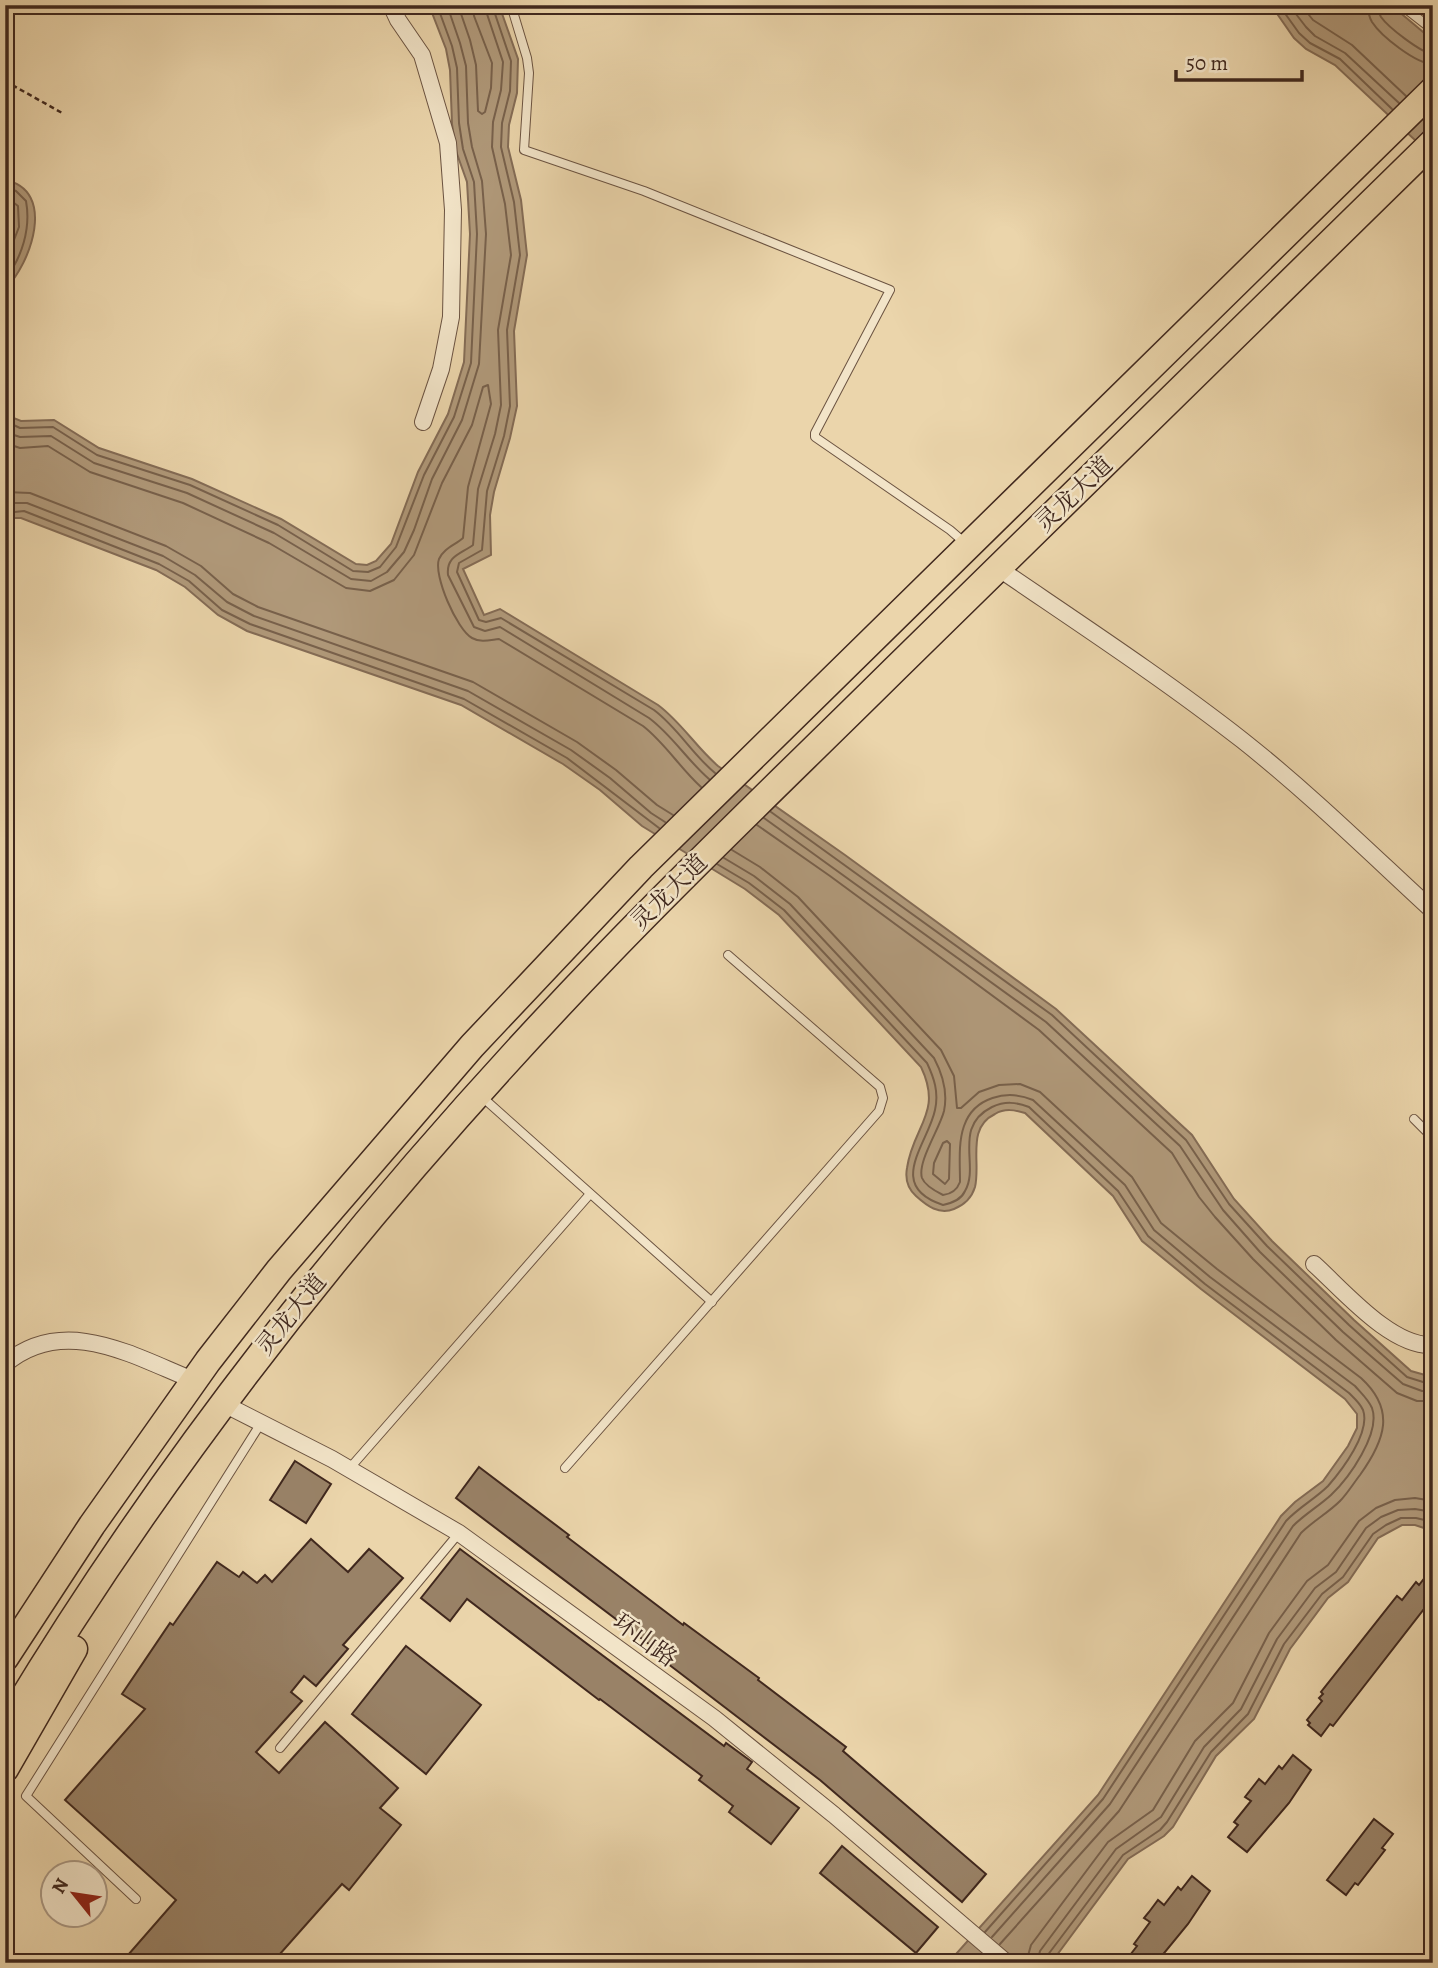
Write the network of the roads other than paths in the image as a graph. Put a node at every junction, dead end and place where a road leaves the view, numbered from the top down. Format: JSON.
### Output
{"nodes":[{"id":1,"x":391,"y":5,"type":"edge"},
{"id":2,"x":511,"y":5,"type":"edge"},
{"id":3,"x":1401,"y":5,"type":"edge"},
{"id":4,"x":1433,"y":30,"type":"edge"},
{"id":5,"x":1433,"y":90,"type":"edge"},
{"id":6,"x":1433,"y":142,"type":"edge"},
{"id":7,"x":423,"y":422,"type":"dead end"},
{"id":8,"x":968,"y":546,"type":"junction"},
{"id":9,"x":998,"y":568,"type":"junction"},
{"id":10,"x":1433,"y":911,"type":"edge"},
{"id":11,"x":728,"y":955,"type":"dead end"},
{"id":12,"x":478,"y":1094,"type":"junction"},
{"id":13,"x":1414,"y":1119,"type":"dead end"},
{"id":14,"x":1433,"y":1138,"type":"edge"},
{"id":15,"x":590,"y":1194,"type":"junction"},
{"id":16,"x":1314,"y":1264,"type":"dead end"},
{"id":17,"x":712,"y":1302,"type":"junction"},
{"id":18,"x":1433,"y":1345,"type":"edge"},
{"id":19,"x":5,"y":1364,"type":"edge"},
{"id":20,"x":193,"y":1380,"type":"junction"},
{"id":21,"x":222,"y":1403,"type":"junction"},
{"id":22,"x":261,"y":1423,"type":"junction"},
{"id":23,"x":158,"y":1430,"type":"junction"},
{"id":24,"x":565,"y":1468,"type":"dead end"},
{"id":25,"x":349,"y":1469,"type":"junction"},
{"id":26,"x":167,"y":1481,"type":"junction"},
{"id":27,"x":459,"y":1533,"type":"junction"},
{"id":28,"x":5,"y":1628,"type":"edge"},
{"id":29,"x":5,"y":1658,"type":"edge"},
{"id":30,"x":5,"y":1728,"type":"edge"},
{"id":31,"x":280,"y":1748,"type":"dead end"},
{"id":32,"x":5,"y":1769,"type":"edge"},
{"id":33,"x":136,"y":1899,"type":"dead end"},
{"id":34,"x":1007,"y":1963,"type":"edge"}],
"edges":[{"from":1,"to":7,"type":"street"},
{"from":2,"to":8,"type":"lane"},
{"from":3,"to":4,"type":"lane"},
{"from":5,"to":8,"type":"main road","name":"灵龙大道"},
{"from":6,"to":9,"type":"main road","name":"灵龙大道"},
{"from":8,"to":20,"type":"main road","name":"灵龙大道"},
{"from":9,"to":10,"type":"street"},
{"from":9,"to":12,"type":"main road","name":"灵龙大道"},
{"from":11,"to":17,"type":"lane"},
{"from":12,"to":15,"type":"lane"},
{"from":12,"to":21,"type":"main road","name":"灵龙大道"},
{"from":13,"to":14,"type":"lane"},
{"from":15,"to":17,"type":"lane"},
{"from":15,"to":25,"type":"lane"},
{"from":16,"to":18,"type":"street"},
{"from":17,"to":24,"type":"lane"},
{"from":19,"to":20,"type":"street"},
{"from":20,"to":23,"type":"main road","name":"灵龙大道"},
{"from":21,"to":22,"type":"street","name":"环山路"},
{"from":21,"to":26,"type":"main road","name":"灵龙大道"},
{"from":22,"to":25,"type":"street","name":"环山路"},
{"from":22,"to":33,"type":"lane"},
{"from":23,"to":28,"type":"main road"},
{"from":23,"to":29,"type":"main road","name":"灵龙大道"},
{"from":25,"to":27,"type":"street","name":"环山路"},
{"from":26,"to":30,"type":"main road","name":"灵龙大道"},
{"from":26,"to":32,"type":"main road"},
{"from":27,"to":31,"type":"lane"},
{"from":27,"to":34,"type":"street","name":"环山路"}]}
